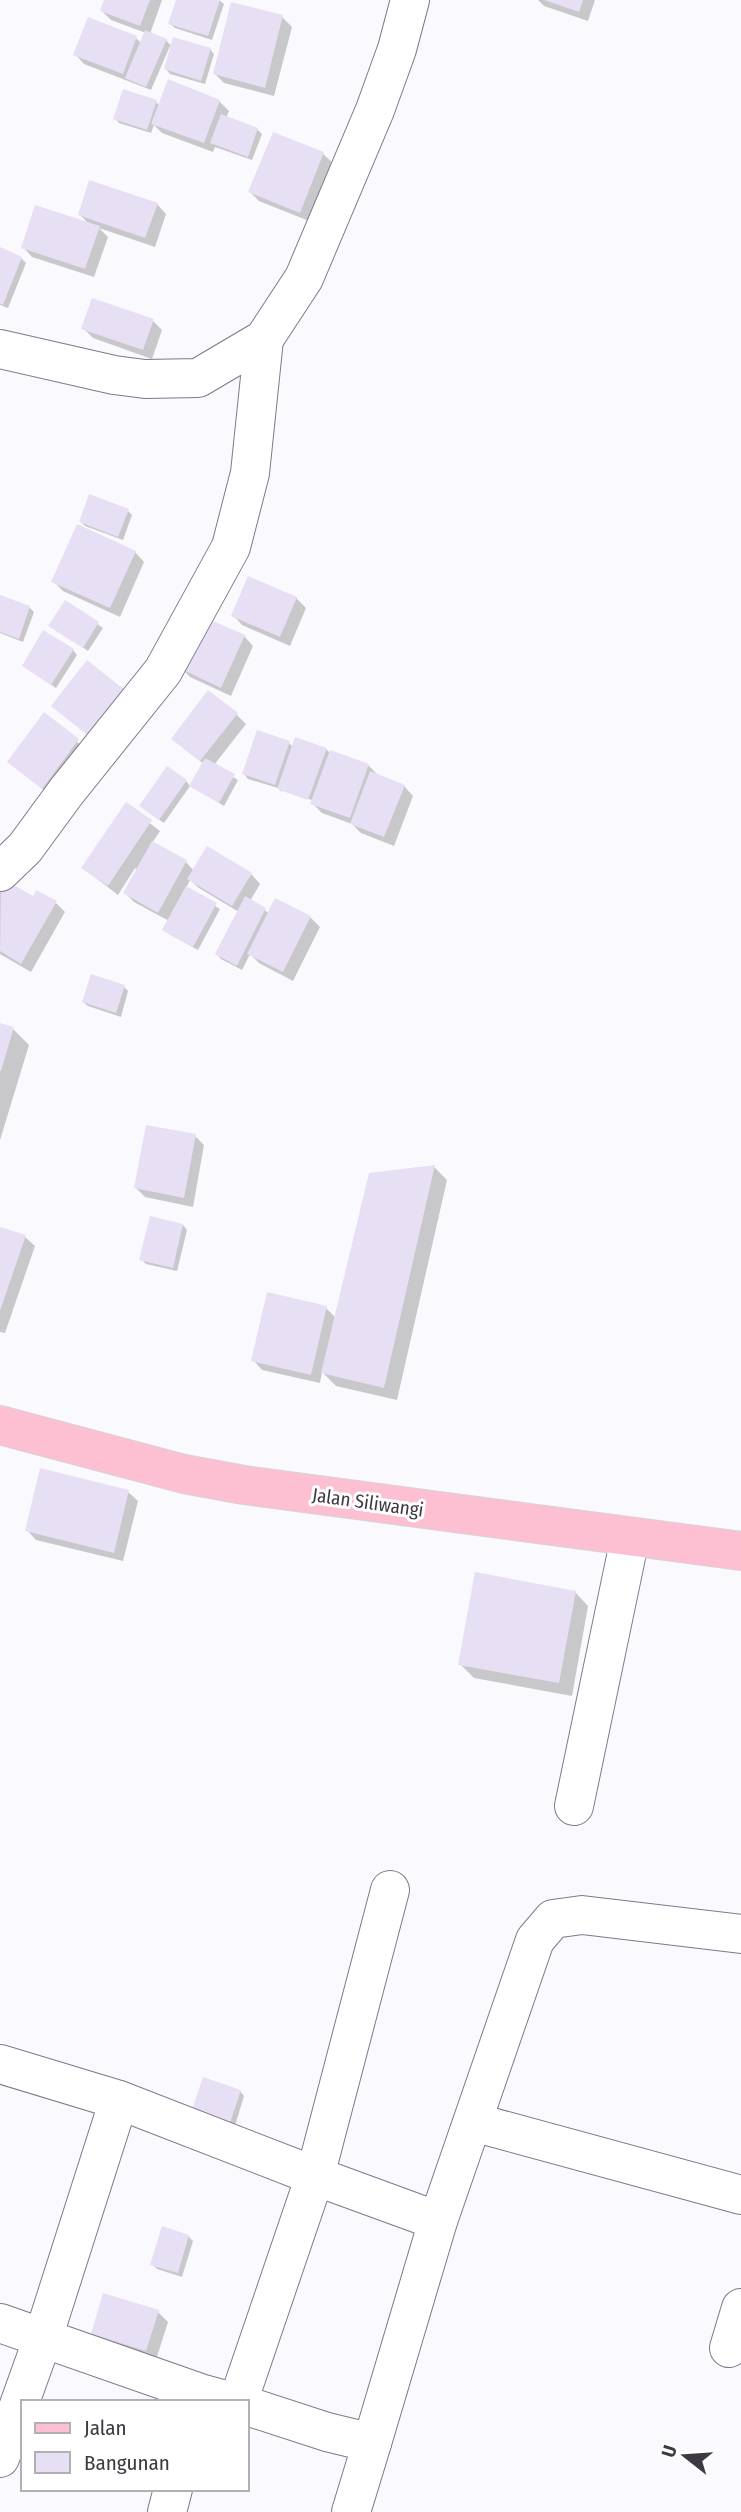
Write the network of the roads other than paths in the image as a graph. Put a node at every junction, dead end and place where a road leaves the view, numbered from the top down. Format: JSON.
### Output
{"nodes":[{"id":1,"x":410,"y":0,"type":"edge"},
{"id":2,"x":264,"y":339,"type":"junction"},
{"id":3,"x":0,"y":349,"type":"edge"},
{"id":4,"x":0,"y":872,"type":"edge"},
{"id":5,"x":0,"y":1425,"type":"edge"},
{"id":6,"x":628,"y":1537,"type":"junction"},
{"id":7,"x":741,"y":1551,"type":"edge"},
{"id":8,"x":573,"y":1806,"type":"dead end"},
{"id":9,"x":390,"y":1889,"type":"dead end"},
{"id":10,"x":741,"y":1934,"type":"edge"},
{"id":11,"x":0,"y":2064,"type":"edge"},
{"id":12,"x":119,"y":2100,"type":"junction"},
{"id":13,"x":472,"y":2122,"type":"junction"},
{"id":14,"x":315,"y":2176,"type":"junction"},
{"id":15,"x":741,"y":2195,"type":"edge"},
{"id":16,"x":438,"y":2221,"type":"junction"},
{"id":17,"x":741,"y":2308,"type":"edge"},
{"id":18,"x":0,"y":2323,"type":"edge"},
{"id":19,"x":43,"y":2338,"type":"junction"},
{"id":20,"x":729,"y":2348,"type":"dead end"},
{"id":21,"x":217,"y":2400,"type":"edge"},
{"id":22,"x":248,"y":2406,"type":"edge"},
{"id":23,"x":372,"y":2443,"type":"junction"},
{"id":24,"x":0,"y":2458,"type":"edge"},
{"id":25,"x":172,"y":2491,"type":"edge"},
{"id":26,"x":167,"y":2512,"type":"edge"},
{"id":27,"x":351,"y":2512,"type":"edge"}],
"edges":[{"from":1,"to":2,"type":"street"},
{"from":2,"to":3,"type":"street"},
{"from":2,"to":4,"type":"street"},
{"from":5,"to":6,"type":"main road","name":"Jalan Siliwangi"},
{"from":6,"to":7,"type":"main road","name":"Jalan Siliwangi"},
{"from":6,"to":8,"type":"street"},
{"from":9,"to":14,"type":"street"},
{"from":10,"to":13,"type":"street"},
{"from":11,"to":12,"type":"street"},
{"from":12,"to":14,"type":"street"},
{"from":12,"to":19,"type":"street"},
{"from":13,"to":15,"type":"street"},
{"from":13,"to":16,"type":"street"},
{"from":14,"to":16,"type":"street"},
{"from":14,"to":21,"type":"street"},
{"from":16,"to":23,"type":"street"},
{"from":17,"to":20,"type":"street"},
{"from":18,"to":19,"type":"street"},
{"from":19,"to":21,"type":"street"},
{"from":19,"to":24,"type":"street"},
{"from":22,"to":23,"type":"street"},
{"from":23,"to":27,"type":"street"},
{"from":25,"to":26,"type":"street"}]}
